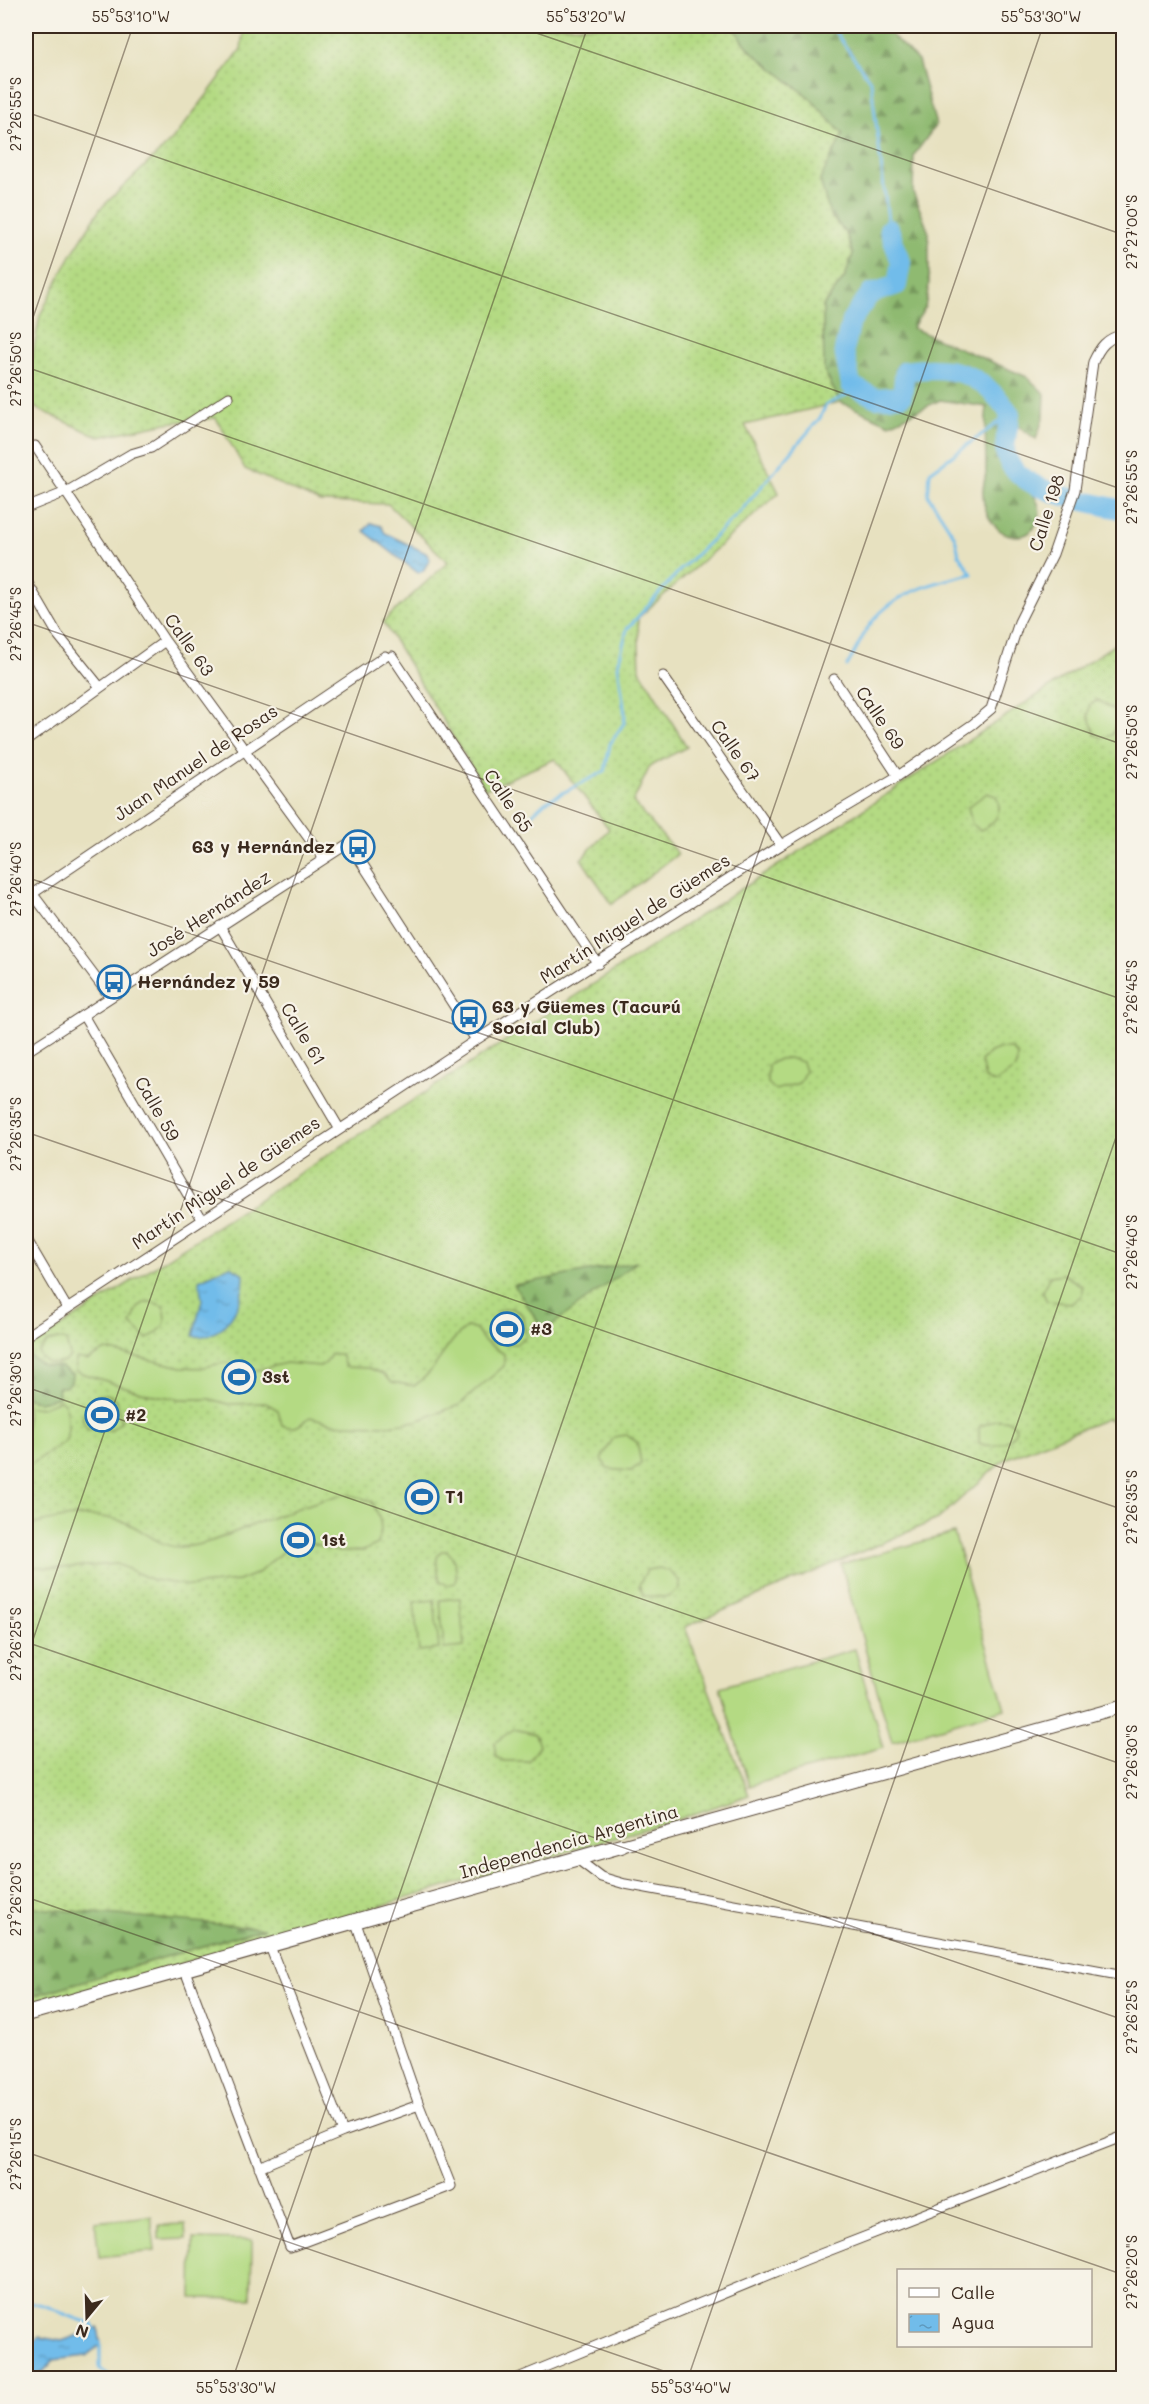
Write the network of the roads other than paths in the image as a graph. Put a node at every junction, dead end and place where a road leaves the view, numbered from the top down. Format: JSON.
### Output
{"nodes":[{"id":1,"x":1124,"y":334,"type":"edge"},
{"id":2,"x":229,"y":397,"type":"dead end"},
{"id":3,"x":35,"y":446,"type":"dead end"},
{"id":4,"x":66,"y":492,"type":"junction"},
{"id":5,"x":26,"y":507,"type":"edge"},
{"id":6,"x":26,"y":580,"type":"edge"},
{"id":7,"x":165,"y":641,"type":"junction"},
{"id":8,"x":388,"y":656,"type":"joint"},
{"id":9,"x":663,"y":676,"type":"dead end"},
{"id":10,"x":834,"y":679,"type":"dead end"},
{"id":11,"x":100,"y":687,"type":"junction"},
{"id":12,"x":992,"y":709,"type":"joint"},
{"id":13,"x":26,"y":741,"type":"edge"},
{"id":14,"x":244,"y":751,"type":"junction"},
{"id":15,"x":898,"y":776,"type":"junction"},
{"id":16,"x":781,"y":845,"type":"junction"},
{"id":17,"x":324,"y":859,"type":"junction"},
{"id":18,"x":26,"y":885,"type":"edge"},
{"id":19,"x":29,"y":896,"type":"edge"},
{"id":20,"x":220,"y":926,"type":"junction"},
{"id":21,"x":598,"y":964,"type":"junction"},
{"id":22,"x":110,"y":997,"type":"junction"},
{"id":23,"x":83,"y":1015,"type":"junction"},
{"id":24,"x":476,"y":1040,"type":"junction"},
{"id":25,"x":26,"y":1052,"type":"edge"},
{"id":26,"x":339,"y":1128,"type":"junction"},
{"id":27,"x":202,"y":1219,"type":"junction"},
{"id":28,"x":26,"y":1238,"type":"edge"},
{"id":29,"x":67,"y":1308,"type":"junction"},
{"id":30,"x":26,"y":1336,"type":"edge"},
{"id":31,"x":1124,"y":1706,"type":"edge"},
{"id":32,"x":621,"y":1846,"type":"joint"},
{"id":33,"x":576,"y":1858,"type":"junction"},
{"id":34,"x":355,"y":1920,"type":"junction"},
{"id":35,"x":269,"y":1944,"type":"junction"},
{"id":36,"x":184,"y":1968,"type":"junction"},
{"id":37,"x":1124,"y":1976,"type":"edge"},
{"id":38,"x":26,"y":2014,"type":"edge"},
{"id":39,"x":419,"y":2105,"type":"junction"},
{"id":40,"x":343,"y":2132,"type":"junction"},
{"id":41,"x":1124,"y":2136,"type":"edge"},
{"id":42,"x":259,"y":2167,"type":"junction"},
{"id":43,"x":518,"y":2379,"type":"edge"}],
"edges":[{"from":1,"to":12,"type":"street","name":"Calle 198"},
{"from":2,"to":4,"type":"street"},
{"from":3,"to":4,"type":"street","name":"Calle 63"},
{"from":4,"to":5,"type":"street"},
{"from":4,"to":7,"type":"street","name":"Calle 63"},
{"from":6,"to":11,"type":"street"},
{"from":7,"to":11,"type":"street"},
{"from":7,"to":14,"type":"street","name":"Calle 63"},
{"from":8,"to":14,"type":"street","name":"Juan Manuel de Rosas"},
{"from":8,"to":21,"type":"street","name":"Calle 65"},
{"from":9,"to":16,"type":"street","name":"Calle 67"},
{"from":10,"to":15,"type":"street","name":"Calle 69"},
{"from":11,"to":13,"type":"street"},
{"from":12,"to":15,"type":"street","name":"Martín Miguel de Güemes"},
{"from":14,"to":17,"type":"street","name":"Calle 63"},
{"from":14,"to":19,"type":"street","name":"Juan Manuel de Rosas"},
{"from":15,"to":16,"type":"street","name":"Martín Miguel de Güemes"},
{"from":16,"to":21,"type":"street","name":"Martín Miguel de Güemes"},
{"from":17,"to":20,"type":"street","name":"José Hernández"},
{"from":17,"to":24,"type":"street","name":"José Hernández"},
{"from":18,"to":19,"type":"street"},
{"from":19,"to":22,"type":"street"},
{"from":20,"to":22,"type":"street","name":"José Hernández"},
{"from":20,"to":26,"type":"street","name":"Calle 61"},
{"from":21,"to":24,"type":"street","name":"Martín Miguel de Güemes"},
{"from":22,"to":23,"type":"street","name":"José Hernández"},
{"from":23,"to":25,"type":"street","name":"José Hernández"},
{"from":23,"to":27,"type":"street","name":"Calle 59"},
{"from":24,"to":26,"type":"street","name":"Martín Miguel de Güemes"},
{"from":26,"to":27,"type":"street","name":"Martín Miguel de Güemes"},
{"from":27,"to":29,"type":"street","name":"Martín Miguel de Güemes"},
{"from":28,"to":29,"type":"street"},
{"from":29,"to":30,"type":"street","name":"Martín Miguel de Güemes"},
{"from":31,"to":32,"type":"street","name":"Independencia Argentina"},
{"from":32,"to":33,"type":"main road","name":"Independencia Argentina"},
{"from":33,"to":34,"type":"main road","name":"Independencia Argentina"},
{"from":33,"to":37,"type":"street"},
{"from":34,"to":35,"type":"main road","name":"Independencia Argentina"},
{"from":34,"to":39,"type":"street"},
{"from":35,"to":36,"type":"main road","name":"Independencia Argentina"},
{"from":35,"to":40,"type":"street"},
{"from":36,"to":38,"type":"main road","name":"Independencia Argentina"},
{"from":36,"to":42,"type":"street"},
{"from":39,"to":40,"type":"street"},
{"from":39,"to":42,"type":"street"},
{"from":40,"to":42,"type":"street"},
{"from":41,"to":43,"type":"street"}]}
